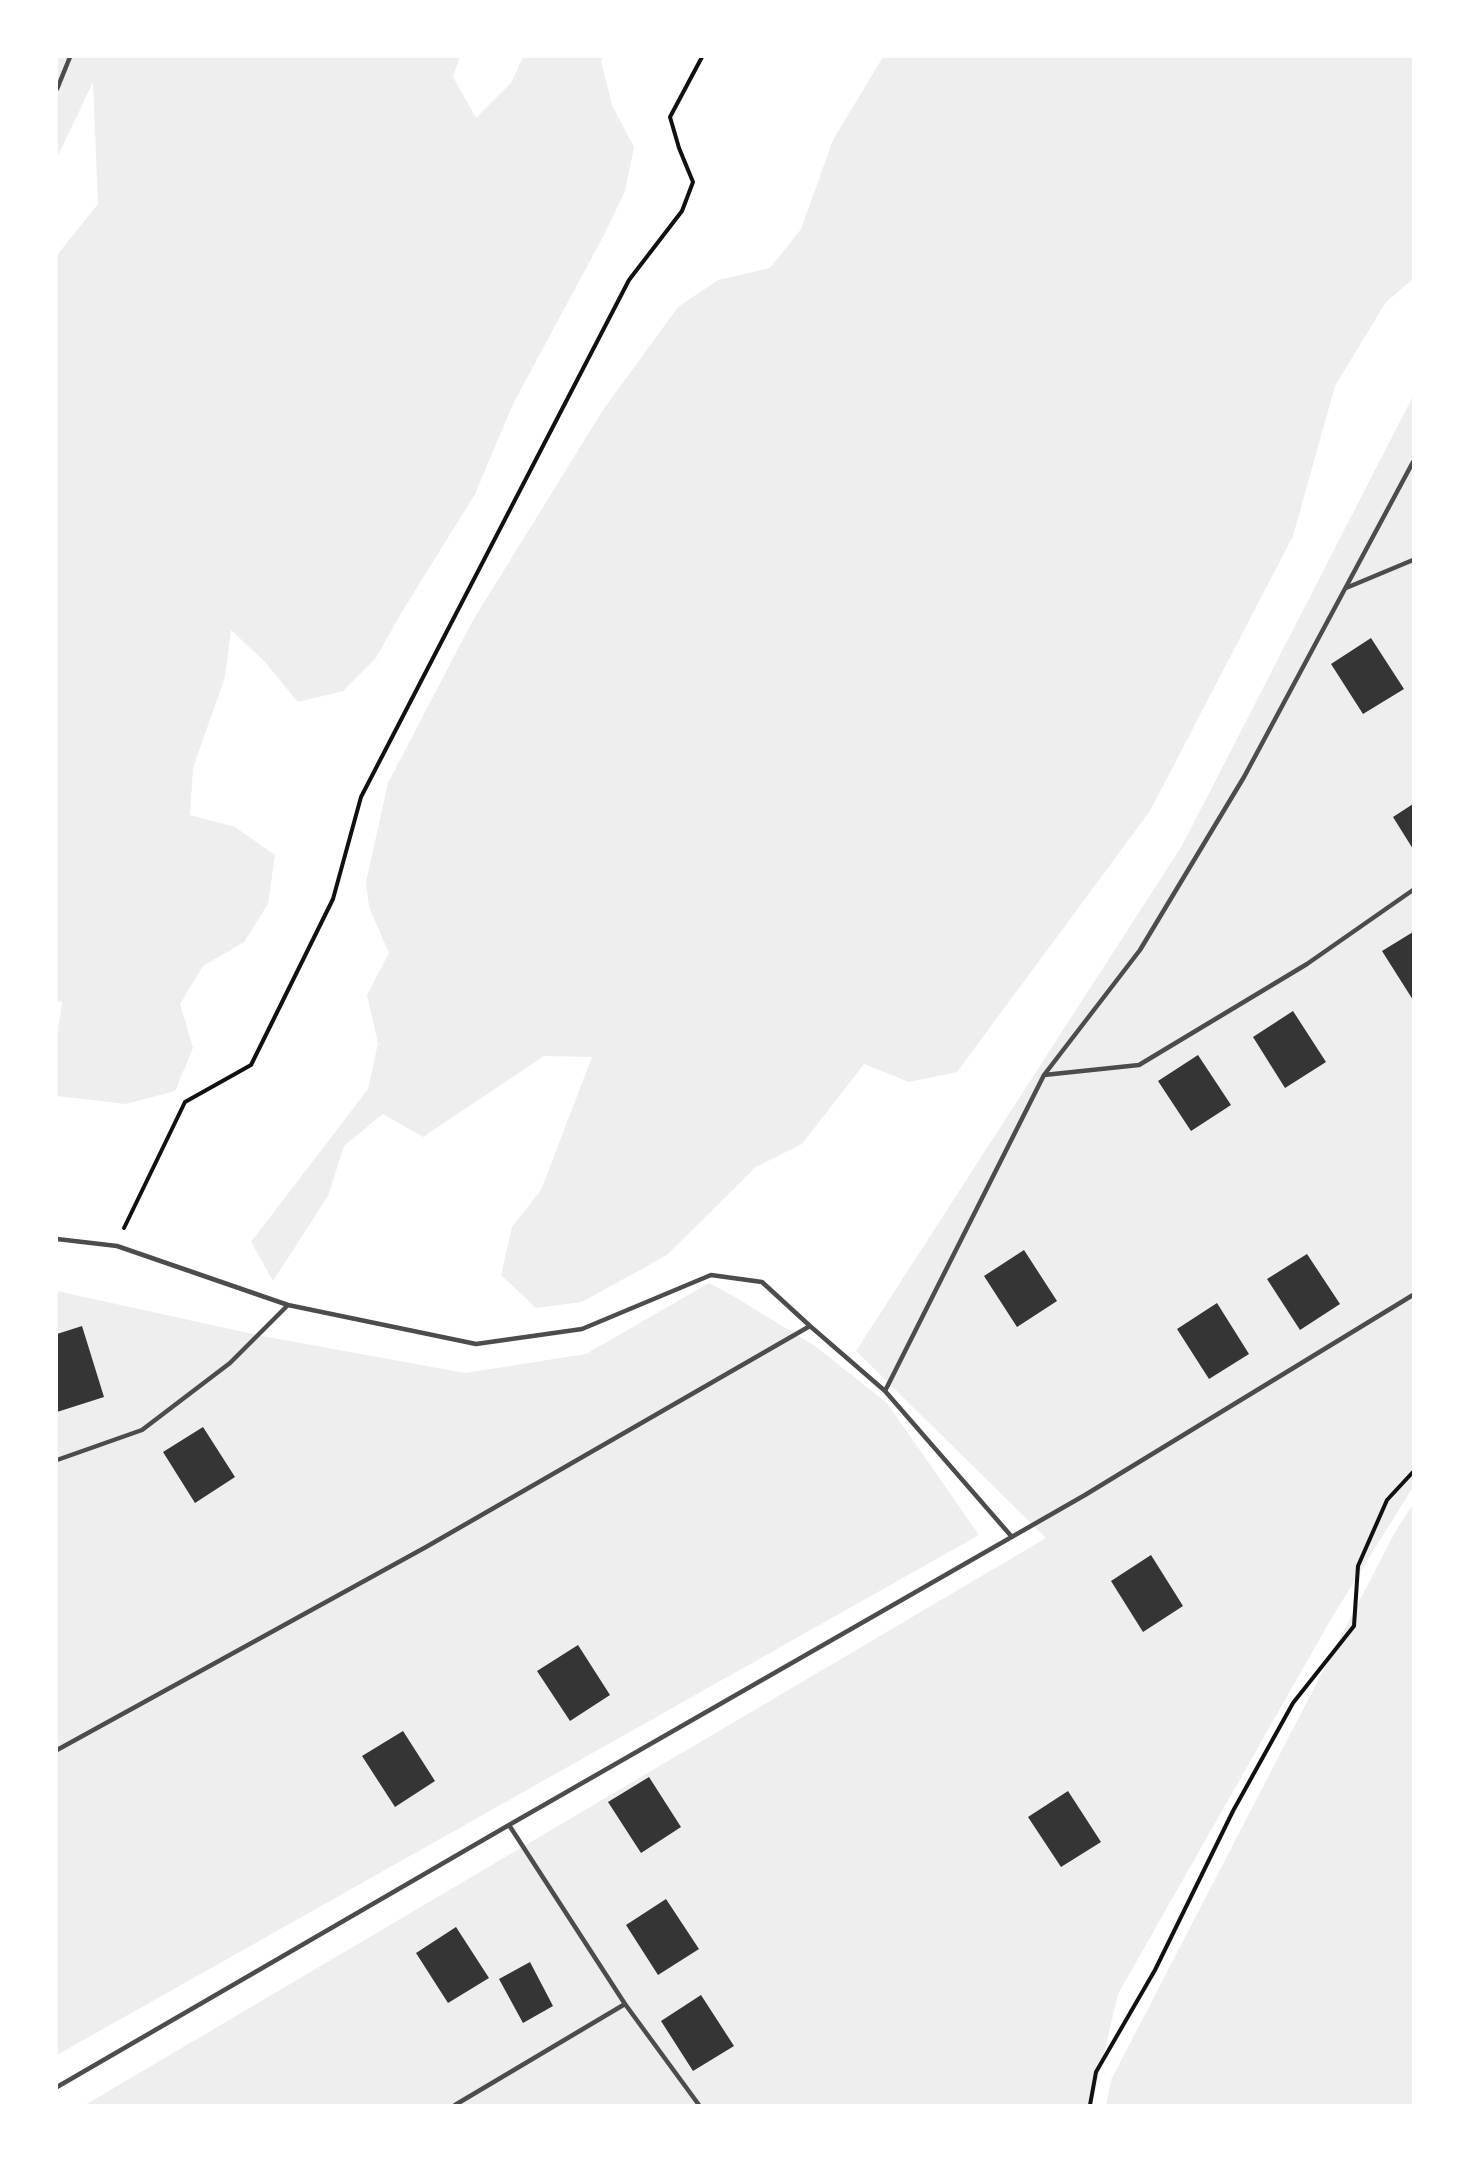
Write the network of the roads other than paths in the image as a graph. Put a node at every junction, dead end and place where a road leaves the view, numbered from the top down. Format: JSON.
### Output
{"nodes":[{"id":1,"x":70,"y":57,"type":"edge"},
{"id":2,"x":57,"y":89,"type":"edge"},
{"id":3,"x":1413,"y":462,"type":"edge"},
{"id":4,"x":1413,"y":560,"type":"edge"},
{"id":5,"x":1346,"y":588,"type":"junction"},
{"id":6,"x":1413,"y":890,"type":"edge"},
{"id":7,"x":1044,"y":1075,"type":"junction"},
{"id":8,"x":57,"y":1239,"type":"edge"},
{"id":9,"x":1413,"y":1295,"type":"edge"},
{"id":10,"x":288,"y":1305,"type":"junction"},
{"id":11,"x":810,"y":1326,"type":"junction"},
{"id":12,"x":885,"y":1391,"type":"junction"},
{"id":13,"x":57,"y":1460,"type":"edge"},
{"id":14,"x":1012,"y":1537,"type":"junction"},
{"id":15,"x":57,"y":1750,"type":"edge"},
{"id":16,"x":509,"y":1825,"type":"junction"},
{"id":17,"x":625,"y":2004,"type":"junction"},
{"id":18,"x":57,"y":2087,"type":"edge"},
{"id":19,"x":455,"y":2105,"type":"edge"},
{"id":20,"x":699,"y":2105,"type":"edge"}],
"edges":[{"from":1,"to":2,"type":"lane"},
{"from":3,"to":5,"type":"lane"},
{"from":4,"to":5,"type":"lane"},
{"from":5,"to":7,"type":"lane"},
{"from":6,"to":7,"type":"lane"},
{"from":7,"to":12,"type":"lane"},
{"from":8,"to":10,"type":"lane"},
{"from":9,"to":14,"type":"lane"},
{"from":10,"to":11,"type":"lane"},
{"from":10,"to":13,"type":"lane"},
{"from":11,"to":12,"type":"lane"},
{"from":11,"to":15,"type":"lane"},
{"from":12,"to":14,"type":"lane"},
{"from":14,"to":16,"type":"lane"},
{"from":16,"to":17,"type":"lane"},
{"from":16,"to":18,"type":"lane"},
{"from":17,"to":19,"type":"lane"},
{"from":17,"to":20,"type":"lane"}]}
